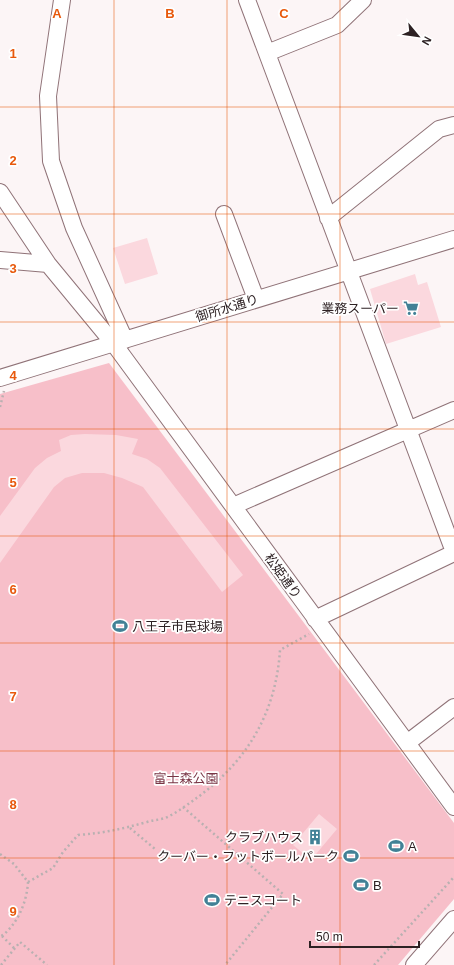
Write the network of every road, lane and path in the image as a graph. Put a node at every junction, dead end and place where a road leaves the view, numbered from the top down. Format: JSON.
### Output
{"nodes":[{"id":1,"x":62,"y":0,"type":"edge"},
{"id":2,"x":247,"y":0,"type":"edge"},
{"id":3,"x":363,"y":0,"type":"edge"},
{"id":4,"x":267,"y":53,"type":"junction"},
{"id":5,"x":454,"y":125,"type":"edge"},
{"id":6,"x":0,"y":192,"type":"edge"},
{"id":7,"x":224,"y":214,"type":"dead end"},
{"id":8,"x":328,"y":218,"type":"junction"},
{"id":9,"x":454,"y":239,"type":"edge"},
{"id":10,"x":0,"y":260,"type":"edge"},
{"id":11,"x":48,"y":264,"type":"junction"},
{"id":12,"x":348,"y":271,"type":"junction"},
{"id":13,"x":256,"y":299,"type":"junction"},
{"id":14,"x":119,"y":342,"type":"junction"},
{"id":15,"x":2,"y":383,"type":"edge"},
{"id":16,"x":0,"y":407,"type":"edge"},
{"id":17,"x":454,"y":410,"type":"edge"},
{"id":18,"x":407,"y":431,"type":"junction"},
{"id":19,"x":233,"y":506,"type":"junction"},
{"id":20,"x":454,"y":552,"type":"edge"},
{"id":21,"x":313,"y":626,"type":"junction"},
{"id":22,"x":454,"y":707,"type":"edge"},
{"id":23,"x":407,"y":743,"type":"junction"},
{"id":24,"x":183,"y":807,"type":"junction"},
{"id":25,"x":454,"y":807,"type":"edge"},
{"id":26,"x":129,"y":828,"type":"junction"},
{"id":27,"x":155,"y":849,"type":"dead end"},
{"id":28,"x":0,"y":854,"type":"edge"},
{"id":29,"x":454,"y":877,"type":"edge"},
{"id":30,"x":28,"y":882,"type":"junction"},
{"id":31,"x":454,"y":919,"type":"edge"},
{"id":32,"x":1,"y":937,"type":"edge"},
{"id":33,"x":15,"y":949,"type":"junction"},
{"id":34,"x":1,"y":965,"type":"edge"},
{"id":35,"x":47,"y":965,"type":"edge"},
{"id":36,"x":225,"y":965,"type":"edge"},
{"id":37,"x":374,"y":965,"type":"edge"},
{"id":38,"x":414,"y":965,"type":"edge"}],
"edges":[{"from":1,"to":14,"type":"street"},
{"from":2,"to":4,"type":"street"},
{"from":3,"to":4,"type":"street"},
{"from":4,"to":8,"type":"street"},
{"from":5,"to":8,"type":"street"},
{"from":6,"to":11,"type":"street"},
{"from":7,"to":13,"type":"street"},
{"from":8,"to":12,"type":"street"},
{"from":9,"to":12,"type":"street","name":"御所水通り"},
{"from":10,"to":11,"type":"street"},
{"from":11,"to":14,"type":"street"},
{"from":12,"to":13,"type":"street","name":"御所水通り"},
{"from":12,"to":18,"type":"street"},
{"from":13,"to":14,"type":"street","name":"御所水通り"},
{"from":14,"to":15,"type":"street","name":"御所水通り"},
{"from":14,"to":19,"type":"street","name":"松姫通り"},
{"from":15,"to":16,"type":"path"},
{"from":17,"to":18,"type":"street"},
{"from":18,"to":19,"type":"street"},
{"from":18,"to":20,"type":"street"},
{"from":19,"to":21,"type":"street","name":"松姫通り"},
{"from":20,"to":21,"type":"street"},
{"from":21,"to":23,"type":"street","name":"松姫通り"},
{"from":21,"to":24,"type":"path"},
{"from":22,"to":23,"type":"street"},
{"from":23,"to":25,"type":"street","name":"松姫通り"},
{"from":24,"to":26,"type":"path"},
{"from":24,"to":36,"type":"path"},
{"from":26,"to":27,"type":"path"},
{"from":26,"to":30,"type":"path"},
{"from":28,"to":30,"type":"path"},
{"from":29,"to":37,"type":"path"},
{"from":30,"to":32,"type":"path"},
{"from":31,"to":38,"type":"street"},
{"from":32,"to":33,"type":"path"},
{"from":33,"to":34,"type":"path"},
{"from":33,"to":35,"type":"path"}]}
